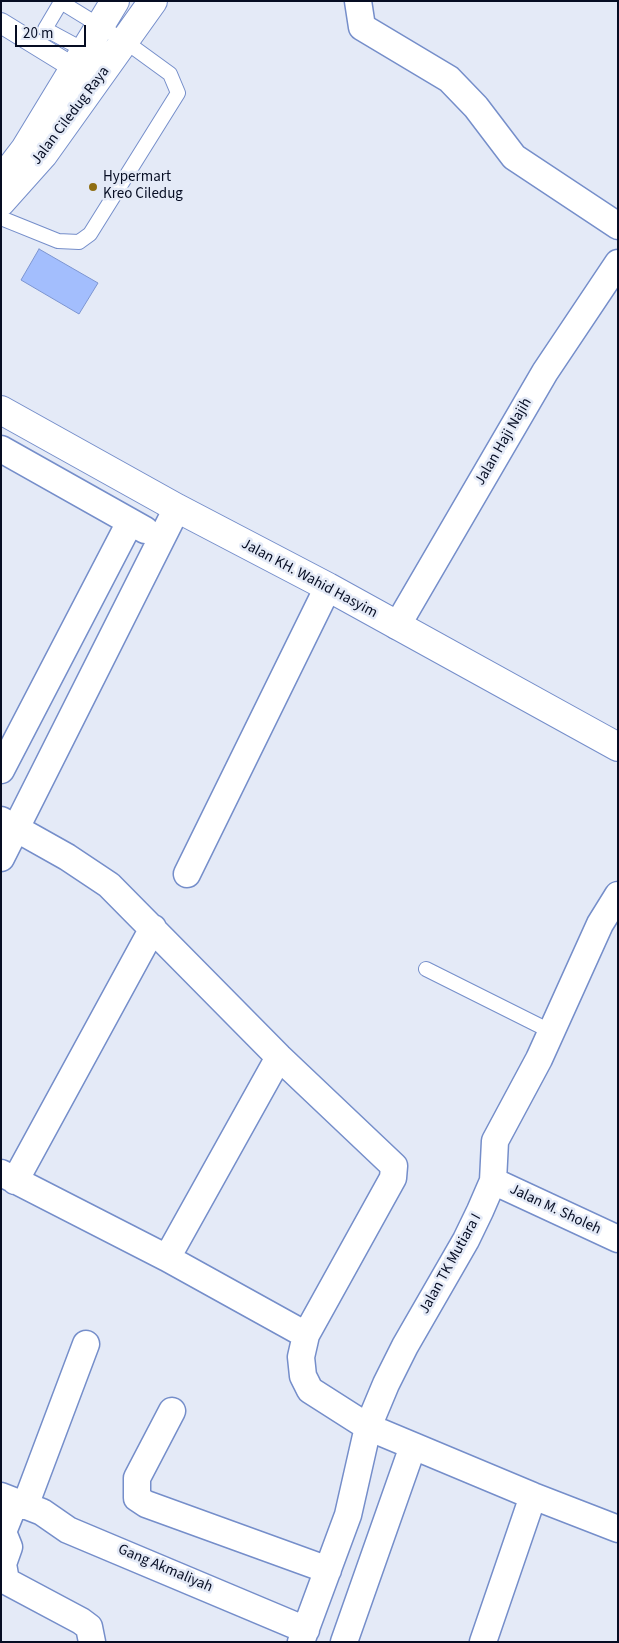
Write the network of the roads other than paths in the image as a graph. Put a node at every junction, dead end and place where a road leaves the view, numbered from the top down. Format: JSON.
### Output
{"nodes":[{"id":1,"x":115,"y":1,"type":"edge"},
{"id":2,"x":153,"y":1,"type":"edge"},
{"id":3,"x":358,"y":1,"type":"edge"},
{"id":4,"x":1,"y":23,"type":"edge"},
{"id":5,"x":100,"y":24,"type":"junction"},
{"id":6,"x":126,"y":42,"type":"junction"},
{"id":7,"x":79,"y":59,"type":"junction"},
{"id":8,"x":1,"y":179,"type":"edge"},
{"id":9,"x":1,"y":202,"type":"edge"},
{"id":10,"x":1,"y":218,"type":"edge"},
{"id":11,"x":618,"y":226,"type":"edge"},
{"id":12,"x":618,"y":263,"type":"edge"},
{"id":13,"x":5,"y":422,"type":"edge"},
{"id":14,"x":1,"y":449,"type":"edge"},
{"id":15,"x":177,"y":508,"type":"junction"},
{"id":16,"x":130,"y":522,"type":"junction"},
{"id":17,"x":161,"y":539,"type":"junction"},
{"id":18,"x":328,"y":587,"type":"junction"},
{"id":19,"x":397,"y":626,"type":"junction"},
{"id":20,"x":618,"y":747,"type":"edge"},
{"id":21,"x":1,"y":770,"type":"edge"},
{"id":22,"x":9,"y":824,"type":"edge"},
{"id":23,"x":1,"y":858,"type":"edge"},
{"id":24,"x":186,"y":874,"type":"dead end"},
{"id":25,"x":618,"y":895,"type":"edge"},
{"id":26,"x":153,"y":928,"type":"junction"},
{"id":27,"x":426,"y":969,"type":"dead end"},
{"id":28,"x":552,"y":1032,"type":"junction"},
{"id":29,"x":279,"y":1057,"type":"junction"},
{"id":30,"x":8,"y":1177,"type":"edge"},
{"id":31,"x":493,"y":1181,"type":"junction"},
{"id":32,"x":618,"y":1239,"type":"edge"},
{"id":33,"x":167,"y":1258,"type":"junction"},
{"id":34,"x":306,"y":1335,"type":"junction"},
{"id":35,"x":86,"y":1344,"type":"dead end"},
{"id":36,"x":172,"y":1411,"type":"dead end"},
{"id":37,"x":368,"y":1427,"type":"junction"},
{"id":38,"x":413,"y":1446,"type":"junction"},
{"id":39,"x":533,"y":1496,"type":"junction"},
{"id":40,"x":14,"y":1501,"type":"edge"},
{"id":41,"x":618,"y":1529,"type":"edge"},
{"id":42,"x":328,"y":1570,"type":"junction"},
{"id":43,"x":303,"y":1636,"type":"edge"},
{"id":44,"x":92,"y":1642,"type":"edge"},
{"id":45,"x":344,"y":1642,"type":"edge"},
{"id":46,"x":483,"y":1642,"type":"edge"}],
"edges":[{"from":1,"to":5,"type":"street","name":"Jalan Ciledug Raya"},
{"from":2,"to":6,"type":"street","name":"Jalan Ciledug Raya"},
{"from":3,"to":11,"type":"street"},
{"from":4,"to":7,"type":"street"},
{"from":5,"to":6,"type":"lane"},
{"from":5,"to":7,"type":"street","name":"Jalan Ciledug Raya"},
{"from":5,"to":7,"type":"lane"},
{"from":6,"to":9,"type":"street","name":"Jalan Ciledug Raya"},
{"from":6,"to":10,"type":"lane"},
{"from":7,"to":8,"type":"street","name":"Jalan Ciledug Raya"},
{"from":12,"to":19,"type":"street","name":"Jalan Haji Najih"},
{"from":13,"to":15,"type":"street","name":"Jalan KH. Wahid Hasyim"},
{"from":14,"to":16,"type":"street"},
{"from":15,"to":17,"type":"street"},
{"from":15,"to":18,"type":"street","name":"Jalan KH. Wahid Hasyim"},
{"from":16,"to":17,"type":"street"},
{"from":16,"to":21,"type":"street"},
{"from":17,"to":22,"type":"street"},
{"from":18,"to":19,"type":"street","name":"Jalan KH. Wahid Hasyim"},
{"from":18,"to":24,"type":"street"},
{"from":19,"to":20,"type":"street","name":"Jalan KH. Wahid Hasyim"},
{"from":22,"to":23,"type":"street"},
{"from":22,"to":26,"type":"street"},
{"from":25,"to":28,"type":"street","name":"Jalan TK Mutiara I"},
{"from":26,"to":29,"type":"street"},
{"from":26,"to":30,"type":"street"},
{"from":27,"to":28,"type":"lane"},
{"from":28,"to":31,"type":"street","name":"Jalan TK Mutiara I"},
{"from":29,"to":33,"type":"street"},
{"from":29,"to":34,"type":"street"},
{"from":30,"to":33,"type":"street"},
{"from":31,"to":32,"type":"street","name":"Jalan M. Sholeh"},
{"from":31,"to":37,"type":"street","name":"Jalan TK Mutiara I"},
{"from":33,"to":34,"type":"street"},
{"from":34,"to":37,"type":"street"},
{"from":35,"to":40,"type":"street"},
{"from":36,"to":42,"type":"street"},
{"from":37,"to":38,"type":"street"},
{"from":37,"to":42,"type":"street","name":"Jalan TK Mutiara I"},
{"from":38,"to":39,"type":"street"},
{"from":38,"to":45,"type":"street"},
{"from":39,"to":41,"type":"street"},
{"from":39,"to":46,"type":"street"},
{"from":40,"to":43,"type":"street","name":"Gang Akmaliyah"},
{"from":40,"to":44,"type":"street"},
{"from":42,"to":43,"type":"street","name":"Jalan TK Mutiara I"}]}
